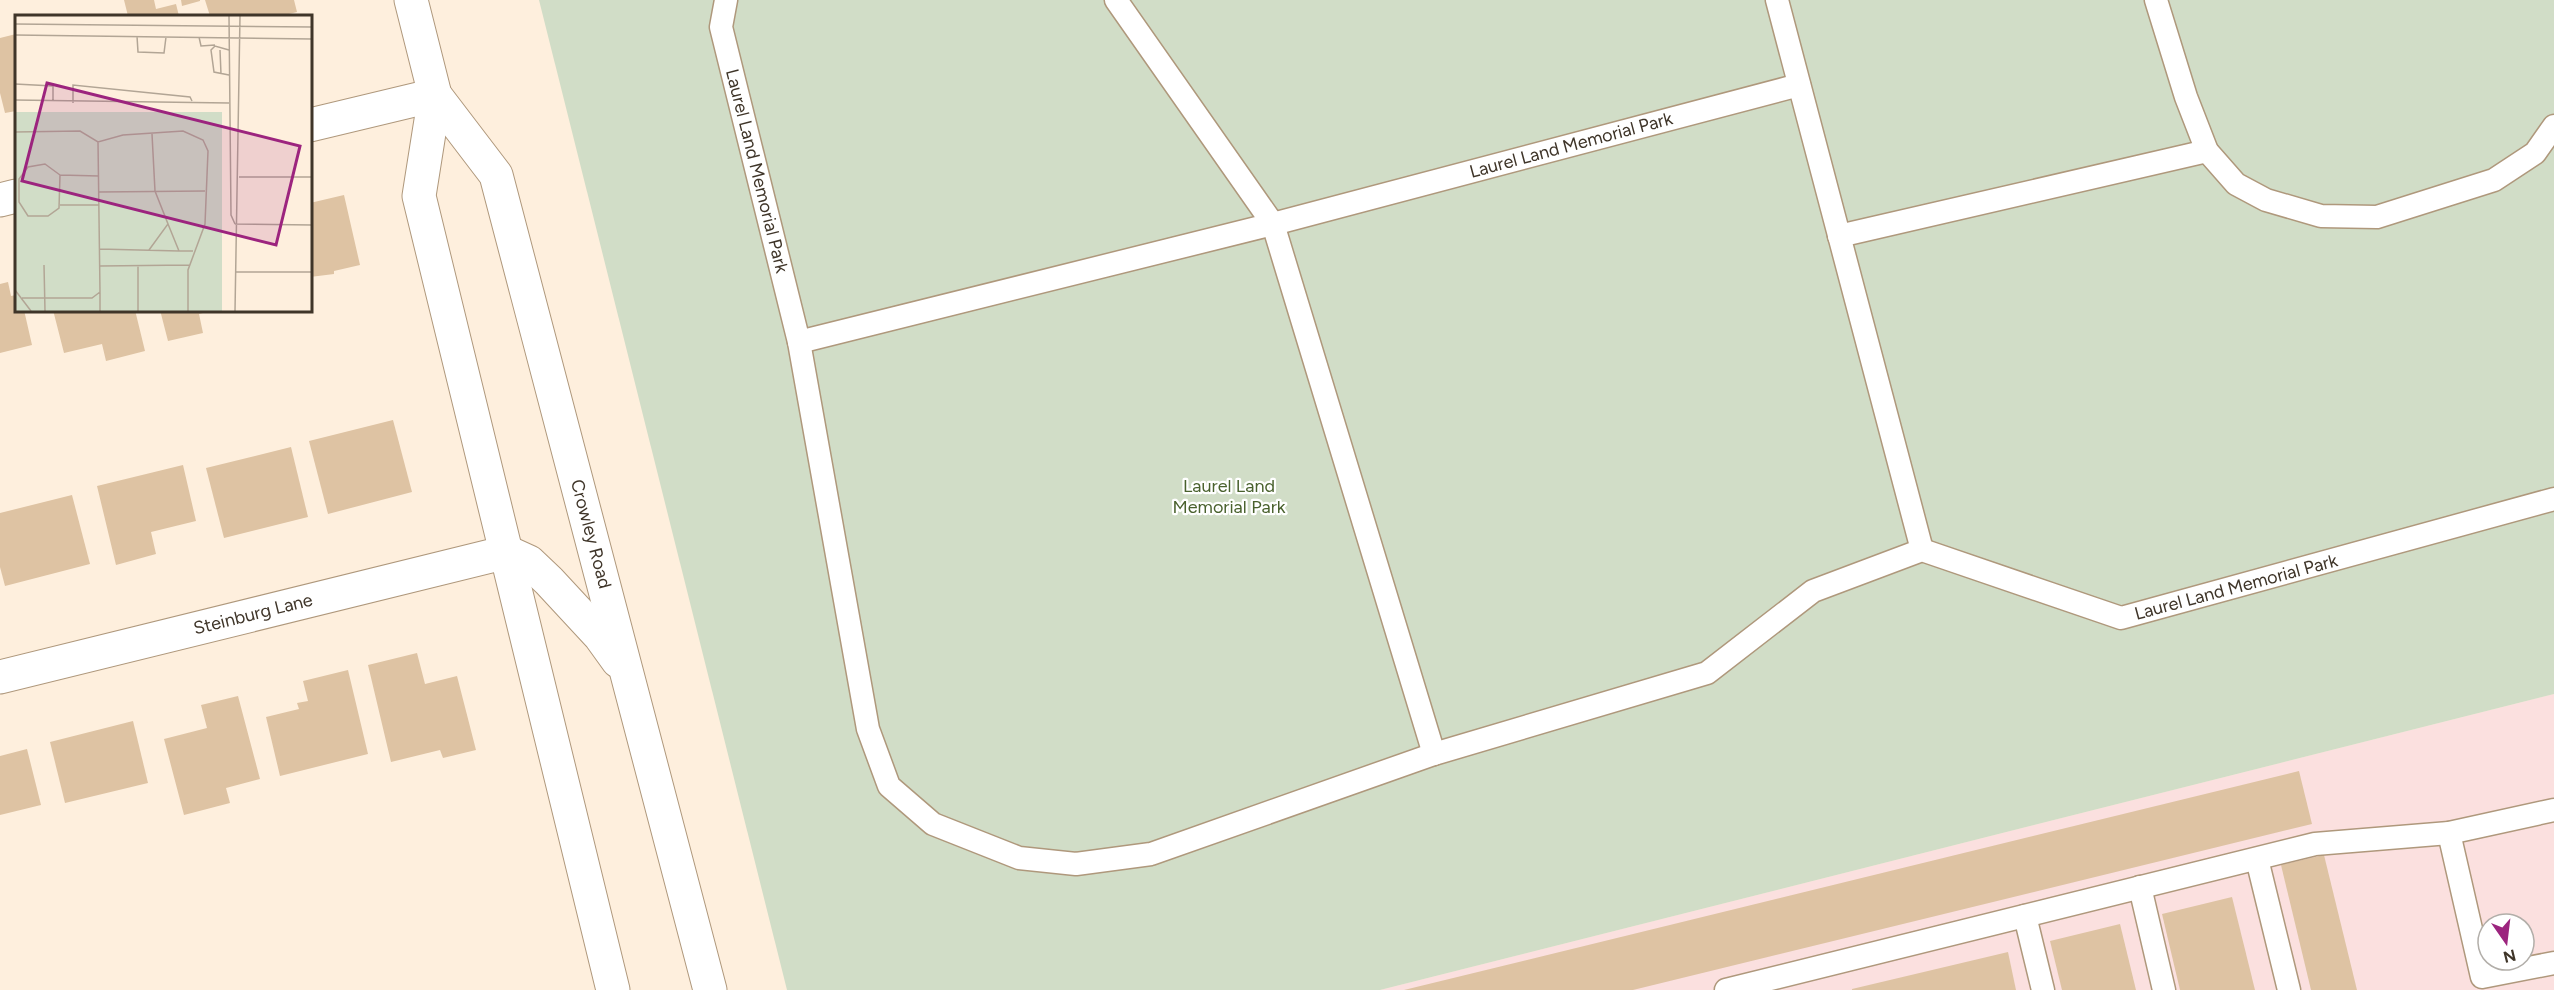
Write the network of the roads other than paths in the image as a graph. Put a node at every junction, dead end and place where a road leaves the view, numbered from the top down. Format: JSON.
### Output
{"nodes":[{"id":1,"x":411,"y":0,"type":"edge"},
{"id":2,"x":726,"y":0,"type":"edge"},
{"id":3,"x":1116,"y":0,"type":"edge"},
{"id":4,"x":1777,"y":0,"type":"edge"},
{"id":5,"x":2156,"y":0,"type":"edge"},
{"id":6,"x":1799,"y":85,"type":"junction"},
{"id":7,"x":435,"y":95,"type":"junction"},
{"id":8,"x":312,"y":125,"type":"edge"},
{"id":9,"x":2554,"y":126,"type":"edge"},
{"id":10,"x":2207,"y":151,"type":"junction"},
{"id":11,"x":15,"y":196,"type":"edge"},
{"id":12,"x":0,"y":200,"type":"edge"},
{"id":13,"x":1273,"y":224,"type":"junction"},
{"id":14,"x":1839,"y":236,"type":"junction"},
{"id":15,"x":799,"y":342,"type":"junction"},
{"id":16,"x":2554,"y":499,"type":"edge"},
{"id":17,"x":1922,"y":550,"type":"junction"},
{"id":18,"x":507,"y":552,"type":"junction"},
{"id":19,"x":628,"y":674,"type":"junction"},
{"id":20,"x":0,"y":677,"type":"edge"},
{"id":21,"x":1434,"y":754,"type":"junction"},
{"id":22,"x":2554,"y":810,"type":"edge"},
{"id":23,"x":2449,"y":833,"type":"junction"},
{"id":24,"x":2257,"y":859,"type":"junction"},
{"id":25,"x":2140,"y":887,"type":"junction"},
{"id":26,"x":2025,"y":916,"type":"junction"},
{"id":27,"x":2554,"y":963,"type":"edge"},
{"id":28,"x":613,"y":990,"type":"edge"},
{"id":29,"x":710,"y":990,"type":"edge"},
{"id":30,"x":1726,"y":990,"type":"edge"},
{"id":31,"x":2043,"y":990,"type":"edge"},
{"id":32,"x":2164,"y":990,"type":"edge"},
{"id":33,"x":2289,"y":990,"type":"edge"}],
"edges":[{"from":1,"to":7,"type":"main road","name":"Crowley Road"},
{"from":2,"to":15,"type":"lane","name":"Laurel Land Memorial Park"},
{"from":3,"to":13,"type":"lane"},
{"from":4,"to":6,"type":"lane"},
{"from":5,"to":10,"type":"lane"},
{"from":6,"to":13,"type":"lane","name":"Laurel Land Memorial Park"},
{"from":6,"to":14,"type":"lane"},
{"from":7,"to":8,"type":"main road"},
{"from":7,"to":18,"type":"main road","name":"Crowley Road"},
{"from":7,"to":19,"type":"main road","name":"Crowley Road"},
{"from":9,"to":10,"type":"lane"},
{"from":10,"to":14,"type":"lane"},
{"from":11,"to":12,"type":"main road"},
{"from":13,"to":15,"type":"lane","name":"Laurel Land Memorial Park"},
{"from":13,"to":21,"type":"lane"},
{"from":14,"to":17,"type":"lane"},
{"from":15,"to":21,"type":"lane","name":"Laurel Land Memorial Park"},
{"from":16,"to":17,"type":"lane","name":"Laurel Land Memorial Park"},
{"from":17,"to":21,"type":"lane","name":"Laurel Land Memorial Park"},
{"from":18,"to":19,"type":"main road"},
{"from":18,"to":20,"type":"main road","name":"Steinburg Lane"},
{"from":18,"to":28,"type":"main road","name":"Crowley Road"},
{"from":19,"to":29,"type":"main road","name":"Crowley Road"},
{"from":22,"to":23,"type":"lane"},
{"from":23,"to":24,"type":"lane"},
{"from":23,"to":27,"type":"lane"},
{"from":24,"to":25,"type":"lane"},
{"from":24,"to":33,"type":"lane"},
{"from":25,"to":26,"type":"lane"},
{"from":25,"to":32,"type":"lane"},
{"from":26,"to":30,"type":"lane"},
{"from":26,"to":31,"type":"lane"}]}
